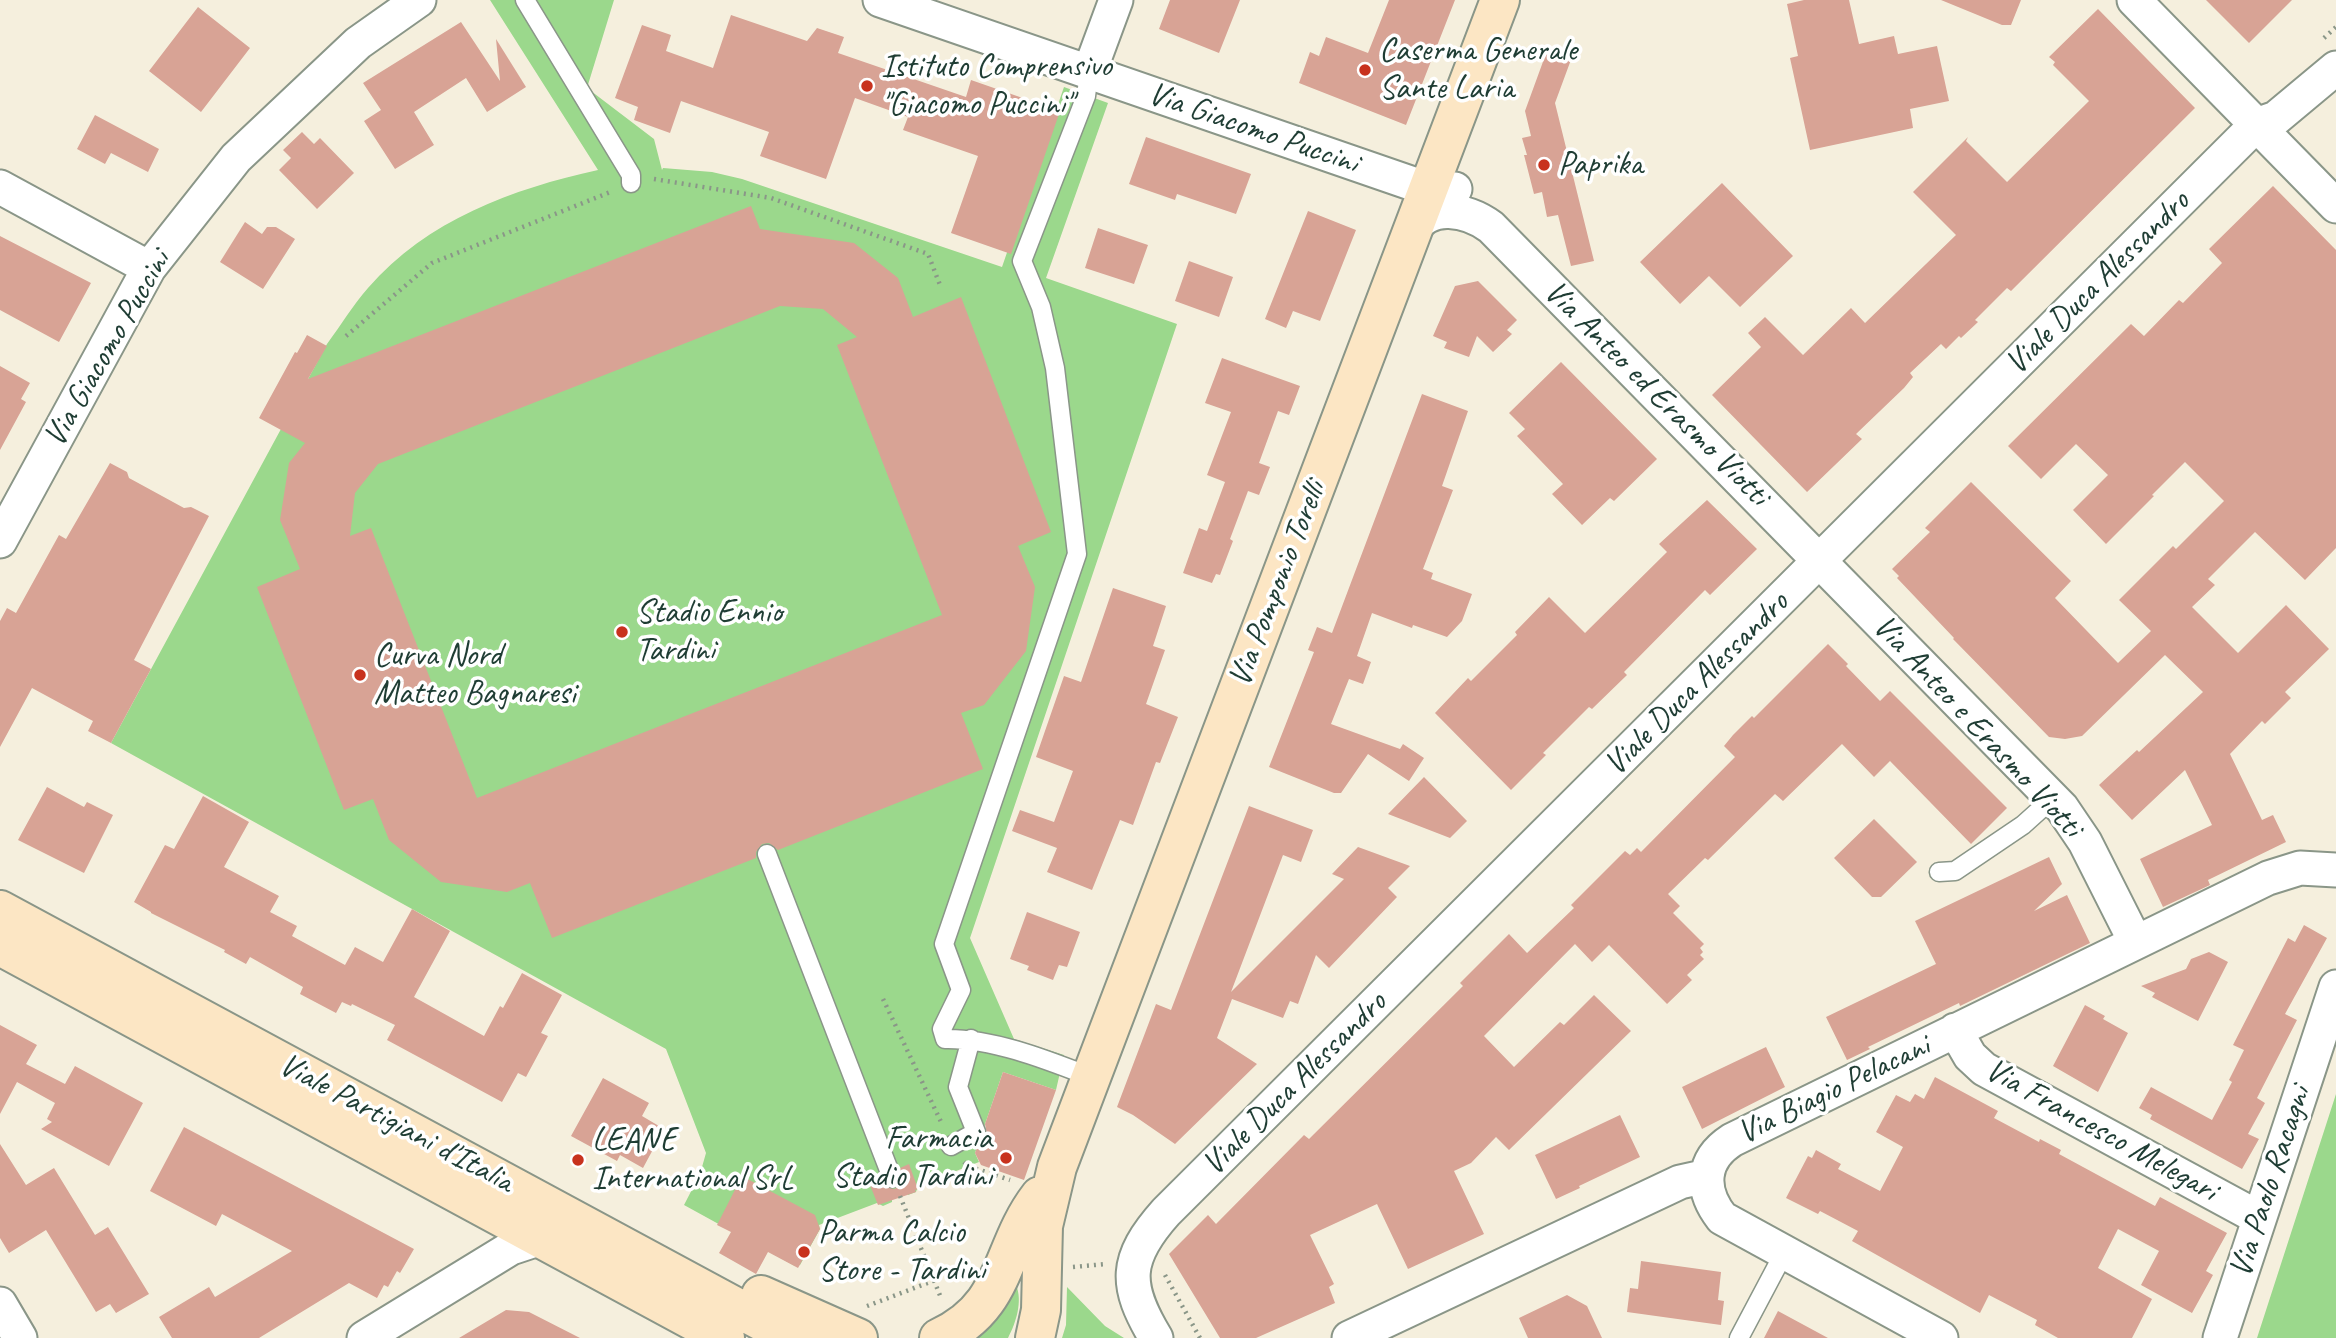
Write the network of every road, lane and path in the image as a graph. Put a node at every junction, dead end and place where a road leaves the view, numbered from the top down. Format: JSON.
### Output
{"nodes":[{"id":1,"x":419,"y":0,"type":"edge"},
{"id":2,"x":525,"y":0,"type":"edge"},
{"id":3,"x":880,"y":0,"type":"edge"},
{"id":4,"x":1116,"y":0,"type":"edge"},
{"id":5,"x":1500,"y":0,"type":"edge"},
{"id":6,"x":2134,"y":0,"type":"edge"},
{"id":7,"x":2336,"y":68,"type":"edge"},
{"id":8,"x":1089,"y":73,"type":"junction"},
{"id":9,"x":1455,"y":119,"type":"junction"},
{"id":10,"x":2256,"y":125,"type":"junction"},
{"id":11,"x":631,"y":183,"type":"junction"},
{"id":12,"x":0,"y":187,"type":"edge"},
{"id":13,"x":1428,"y":189,"type":"junction"},
{"id":14,"x":2336,"y":206,"type":"edge"},
{"id":15,"x":1484,"y":214,"type":"junction"},
{"id":16,"x":1412,"y":232,"type":"junction"},
{"id":17,"x":149,"y":268,"type":"junction"},
{"id":18,"x":940,"y":285,"type":"dead end"},
{"id":19,"x":346,"y":336,"type":"dead end"},
{"id":20,"x":0,"y":541,"type":"edge"},
{"id":21,"x":1820,"y":561,"type":"junction"},
{"id":22,"x":2053,"y":798,"type":"junction"},
{"id":23,"x":767,"y":854,"type":"dead end"},
{"id":24,"x":2336,"y":870,"type":"edge"},
{"id":25,"x":1939,"y":873,"type":"dead end"},
{"id":26,"x":0,"y":910,"type":"edge"},
{"id":27,"x":2135,"y":942,"type":"junction"},
{"id":28,"x":0,"y":946,"type":"edge"},
{"id":29,"x":2336,"y":987,"type":"edge"},
{"id":30,"x":1955,"y":1030,"type":"junction"},
{"id":31,"x":971,"y":1039,"type":"junction"},
{"id":32,"x":1091,"y":1077,"type":"junction"},
{"id":33,"x":951,"y":1146,"type":"dead end"},
{"id":34,"x":1707,"y":1176,"type":"junction"},
{"id":35,"x":892,"y":1178,"type":"dead end"},
{"id":36,"x":899,"y":1195,"type":"dead end"},
{"id":37,"x":2259,"y":1218,"type":"junction"},
{"id":38,"x":541,"y":1238,"type":"junction"},
{"id":39,"x":1784,"y":1253,"type":"junction"},
{"id":40,"x":1111,"y":1263,"type":"dead end"},
{"id":41,"x":1158,"y":1264,"type":"dead end"},
{"id":42,"x":1023,"y":1268,"type":"junction"},
{"id":43,"x":683,"y":1279,"type":"junction"},
{"id":44,"x":934,"y":1281,"type":"junction"},
{"id":45,"x":0,"y":1304,"type":"edge"},
{"id":46,"x":861,"y":1322,"type":"edge"},
{"id":47,"x":947,"y":1334,"type":"edge"},
{"id":48,"x":20,"y":1338,"type":"edge"},
{"id":49,"x":365,"y":1338,"type":"edge"},
{"id":50,"x":725,"y":1338,"type":"edge"},
{"id":51,"x":793,"y":1338,"type":"edge"},
{"id":52,"x":1035,"y":1338,"type":"edge"},
{"id":53,"x":1156,"y":1338,"type":"edge"},
{"id":54,"x":1200,"y":1338,"type":"edge"},
{"id":55,"x":1349,"y":1338,"type":"edge"},
{"id":56,"x":1739,"y":1338,"type":"edge"},
{"id":57,"x":1941,"y":1338,"type":"edge"},
{"id":58,"x":2220,"y":1338,"type":"edge"}],
"edges":[{"from":1,"to":17,"type":"street","name":"Via Giacomo Puccini"},
{"from":2,"to":11,"type":"lane"},
{"from":3,"to":8,"type":"street","name":"Via Giacomo Puccini"},
{"from":4,"to":8,"type":"street"},
{"from":5,"to":9,"type":"main road","name":"Via Pomponio Torelli"},
{"from":6,"to":10,"type":"street"},
{"from":7,"to":10,"type":"street","name":"Viale Duca Alessandro"},
{"from":8,"to":13,"type":"street","name":"Via Giacomo Puccini"},
{"from":8,"to":31,"type":"lane"},
{"from":9,"to":13,"type":"main road","name":"Via Pomponio Torelli"},
{"from":9,"to":15,"type":"street","name":"Via Anteo ed Erasmo Viotti"},
{"from":10,"to":14,"type":"street"},
{"from":10,"to":21,"type":"street","name":"Viale Duca Alessandro"},
{"from":11,"to":18,"type":"path"},
{"from":11,"to":19,"type":"path"},
{"from":12,"to":17,"type":"street"},
{"from":13,"to":15,"type":"street","name":"Via Anteo ed Erasmo Viotti"},
{"from":13,"to":16,"type":"main road","name":"Via Pomponio Torelli"},
{"from":15,"to":16,"type":"street","name":"Via Anteo ed Erasmo Viotti"},
{"from":15,"to":21,"type":"street","name":"Via Anteo ed Erasmo Viotti"},
{"from":16,"to":32,"type":"main road","name":"Via Pomponio Torelli"},
{"from":17,"to":20,"type":"street","name":"Via Giacomo Puccini"},
{"from":21,"to":22,"type":"street","name":"Via Anteo e Erasmo Viotti"},
{"from":21,"to":53,"type":"street","name":"Viale Duca Alessandro"},
{"from":22,"to":25,"type":"lane"},
{"from":22,"to":27,"type":"street","name":"Via Anteo e Erasmo Viotti"},
{"from":23,"to":35,"type":"lane"},
{"from":24,"to":27,"type":"street","name":"Via Biagio Pelacani"},
{"from":26,"to":43,"type":"main road","name":"Viale Partigiani d'Italia"},
{"from":27,"to":30,"type":"street","name":"Via Biagio Pelacani"},
{"from":28,"to":38,"type":"main road","name":"Viale Partigiani d'Italia"},
{"from":29,"to":37,"type":"street","name":"Via Paolo Racagni"},
{"from":30,"to":34,"type":"street","name":"Via Biagio Pelacani"},
{"from":30,"to":37,"type":"street","name":"Via Francesco Melegari"},
{"from":31,"to":32,"type":"lane"},
{"from":31,"to":33,"type":"lane"},
{"from":32,"to":42,"type":"main road","name":"Via Pomponio Torelli"},
{"from":34,"to":39,"type":"street"},
{"from":34,"to":55,"type":"street","name":"Via Biagio Pelacani"},
{"from":36,"to":44,"type":"path"},
{"from":37,"to":58,"type":"street","name":"Via Paolo Racagni"},
{"from":38,"to":49,"type":"street"},
{"from":38,"to":50,"type":"main road","name":"Viale Partigiani d'Italia"},
{"from":39,"to":56,"type":"lane"},
{"from":39,"to":57,"type":"street"},
{"from":40,"to":42,"type":"path"},
{"from":41,"to":54,"type":"path"},
{"from":42,"to":44,"type":"path"},
{"from":42,"to":47,"type":"main road","name":"Via Pomponio Torelli"},
{"from":42,"to":52,"type":"main road","name":"Via Pomponio Torelli"},
{"from":43,"to":46,"type":"main road"},
{"from":43,"to":51,"type":"main road","name":"Viale Partigiani d'Italia"},
{"from":44,"to":46,"type":"path"},
{"from":44,"to":47,"type":"path"},
{"from":45,"to":48,"type":"street"}]}
